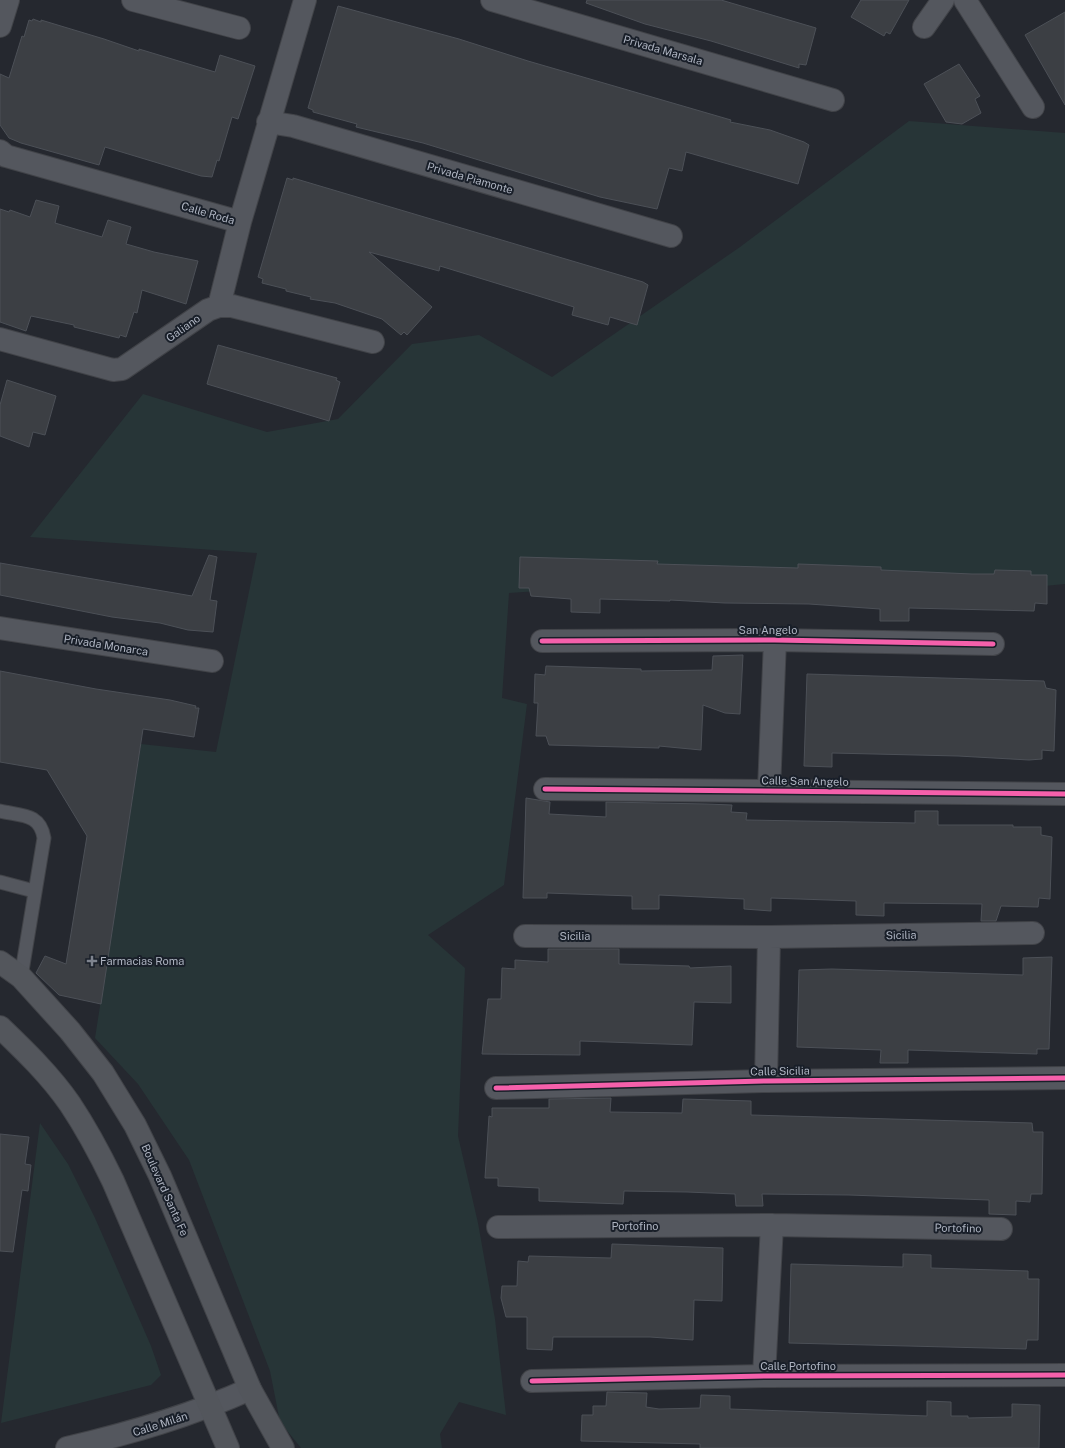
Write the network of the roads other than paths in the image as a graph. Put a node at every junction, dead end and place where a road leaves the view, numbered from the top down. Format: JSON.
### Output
{"nodes":[{"id":1,"x":8,"y":0,"type":"edge"},
{"id":2,"x":133,"y":0,"type":"edge"},
{"id":3,"x":305,"y":0,"type":"edge"},
{"id":4,"x":492,"y":0,"type":"edge"},
{"id":5,"x":943,"y":0,"type":"edge"},
{"id":6,"x":965,"y":0,"type":"edge"},
{"id":7,"x":0,"y":26,"type":"edge"},
{"id":8,"x":924,"y":27,"type":"dead end"},
{"id":9,"x":239,"y":28,"type":"dead end"},
{"id":10,"x":833,"y":100,"type":"dead end"},
{"id":11,"x":1033,"y":106,"type":"dead end"},
{"id":12,"x":268,"y":122,"type":"junction"},
{"id":13,"x":0,"y":151,"type":"edge"},
{"id":14,"x":240,"y":222,"type":"junction"},
{"id":15,"x":671,"y":236,"type":"dead end"},
{"id":16,"x":219,"y":306,"type":"junction"},
{"id":17,"x":0,"y":338,"type":"edge"},
{"id":18,"x":373,"y":342,"type":"dead end"},
{"id":19,"x":0,"y":628,"type":"edge"},
{"id":20,"x":775,"y":640,"type":"junction"},
{"id":21,"x":542,"y":641,"type":"dead end"},
{"id":22,"x":993,"y":644,"type":"dead end"},
{"id":23,"x":212,"y":661,"type":"dead end"},
{"id":24,"x":545,"y":789,"type":"dead end"},
{"id":25,"x":769,"y":790,"type":"junction"},
{"id":26,"x":1065,"y":794,"type":"edge"},
{"id":27,"x":0,"y":811,"type":"edge"},
{"id":28,"x":0,"y":882,"type":"edge"},
{"id":29,"x":34,"y":891,"type":"junction"},
{"id":30,"x":1033,"y":933,"type":"dead end"},
{"id":31,"x":525,"y":936,"type":"dead end"},
{"id":32,"x":769,"y":937,"type":"junction"},
{"id":33,"x":0,"y":962,"type":"edge"},
{"id":34,"x":21,"y":978,"type":"junction"},
{"id":35,"x":0,"y":1027,"type":"edge"},
{"id":36,"x":1065,"y":1078,"type":"edge"},
{"id":37,"x":766,"y":1081,"type":"junction"},
{"id":38,"x":496,"y":1088,"type":"dead end"},
{"id":39,"x":772,"y":1225,"type":"junction"},
{"id":40,"x":498,"y":1227,"type":"dead end"},
{"id":41,"x":1001,"y":1229,"type":"dead end"},
{"id":42,"x":1065,"y":1375,"type":"edge"},
{"id":43,"x":764,"y":1376,"type":"junction"},
{"id":44,"x":532,"y":1381,"type":"dead end"},
{"id":45,"x":250,"y":1389,"type":"junction"},
{"id":46,"x":210,"y":1407,"type":"junction"},
{"id":47,"x":128,"y":1441,"type":"edge"},
{"id":48,"x":67,"y":1448,"type":"edge"},
{"id":49,"x":228,"y":1448,"type":"edge"},
{"id":50,"x":283,"y":1448,"type":"edge"}],
"edges":[{"from":1,"to":7,"type":"street"},
{"from":2,"to":9,"type":"street"},
{"from":3,"to":12,"type":"street","name":"Calle Roda"},
{"from":4,"to":10,"type":"street","name":"Privada Marsala"},
{"from":5,"to":8,"type":"street"},
{"from":6,"to":11,"type":"street"},
{"from":12,"to":14,"type":"street","name":"Calle Roda"},
{"from":12,"to":15,"type":"street","name":"Privada Piamonte"},
{"from":13,"to":14,"type":"street","name":"Calle Roda"},
{"from":14,"to":16,"type":"street"},
{"from":16,"to":17,"type":"street","name":"Galiano"},
{"from":16,"to":18,"type":"street"},
{"from":19,"to":23,"type":"street","name":"Privada Monarca"},
{"from":20,"to":21,"type":"street","name":"San Angelo"},
{"from":20,"to":22,"type":"street","name":"San Angelo"},
{"from":20,"to":25,"type":"street","name":"San Angelo"},
{"from":24,"to":25,"type":"street","name":"Calle San Angelo"},
{"from":25,"to":26,"type":"street","name":"Calle San Angelo"},
{"from":27,"to":29,"type":"lane"},
{"from":28,"to":29,"type":"lane"},
{"from":29,"to":34,"type":"lane"},
{"from":30,"to":32,"type":"street","name":"Sicilia"},
{"from":31,"to":32,"type":"street","name":"Sicilia"},
{"from":32,"to":37,"type":"street"},
{"from":33,"to":34,"type":"main road","name":"Boulevard Santa Fe"},
{"from":34,"to":45,"type":"main road","name":"Boulevard Santa Fe"},
{"from":35,"to":46,"type":"main road"},
{"from":36,"to":37,"type":"street","name":"Calle Sicilia"},
{"from":37,"to":38,"type":"street","name":"Calle Sicilia"},
{"from":39,"to":40,"type":"street","name":"Portofino"},
{"from":39,"to":41,"type":"street","name":"Portofino"},
{"from":39,"to":43,"type":"street"},
{"from":42,"to":43,"type":"street","name":"Calle Portofino"},
{"from":43,"to":44,"type":"street","name":"Calle Portofino"},
{"from":45,"to":46,"type":"street","name":"Calle Milán"},
{"from":45,"to":50,"type":"main road","name":"Boulevard Santa Fe"},
{"from":46,"to":47,"type":"street","name":"Calle Milán"},
{"from":46,"to":49,"type":"main road"},
{"from":47,"to":48,"type":"street","name":"Calle Milán"}]}
